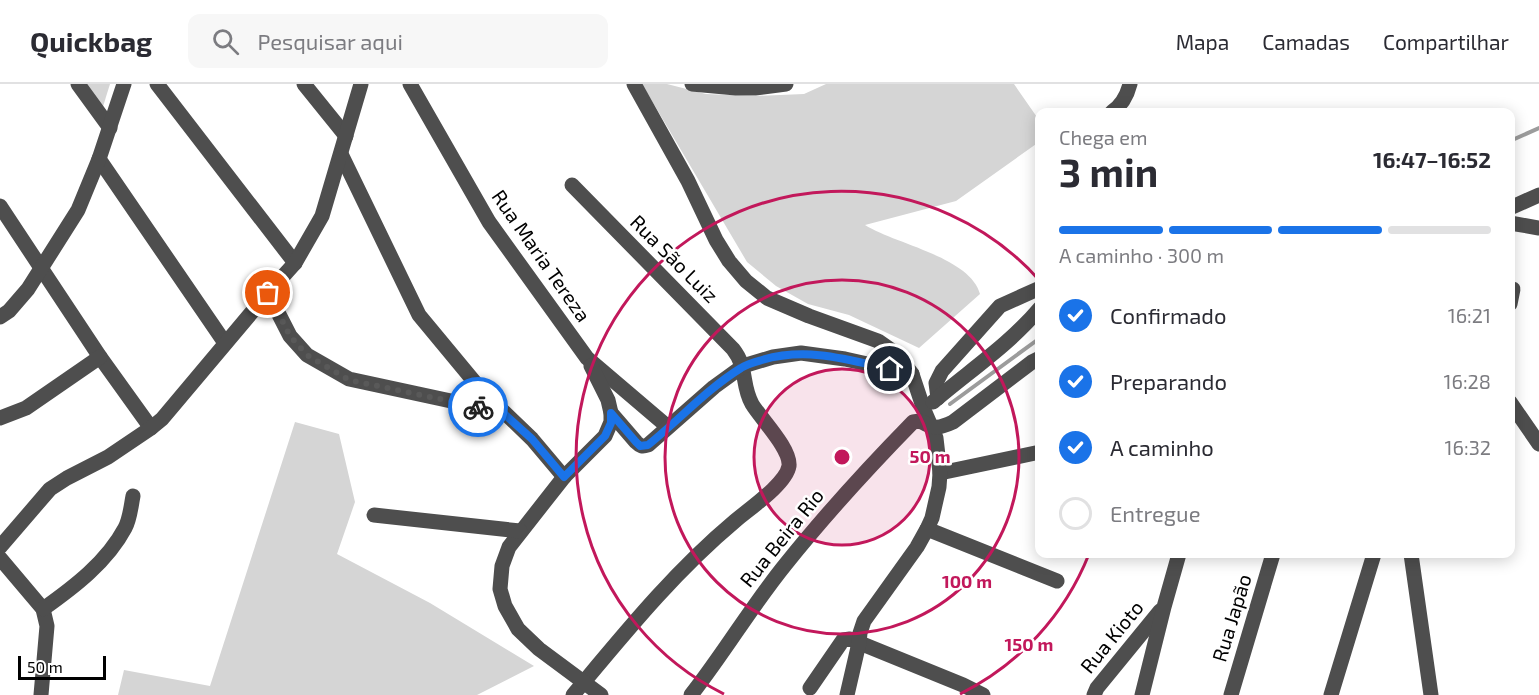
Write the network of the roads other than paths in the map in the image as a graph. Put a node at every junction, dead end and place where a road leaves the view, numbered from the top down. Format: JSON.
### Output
{"nodes":[{"id":1,"x":78,"y":84,"type":"edge"},
{"id":2,"x":124,"y":84,"type":"edge"},
{"id":3,"x":157,"y":84,"type":"edge"},
{"id":4,"x":304,"y":84,"type":"edge"},
{"id":5,"x":361,"y":84,"type":"edge"},
{"id":6,"x":410,"y":84,"type":"edge"},
{"id":7,"x":634,"y":84,"type":"edge"},
{"id":8,"x":692,"y":84,"type":"edge"},
{"id":9,"x":786,"y":84,"type":"edge"},
{"id":10,"x":1130,"y":84,"type":"edge"},
{"id":11,"x":756,"y":86,"type":"edge"},
{"id":12,"x":1117,"y":108,"type":"edge"},
{"id":13,"x":110,"y":128,"type":"junction"},
{"id":14,"x":346,"y":136,"type":"junction"},
{"id":15,"x":341,"y":154,"type":"junction"},
{"id":16,"x":99,"y":159,"type":"junction"},
{"id":17,"x":572,"y":185,"type":"dead end"},
{"id":18,"x":1539,"y":195,"type":"edge"},
{"id":19,"x":0,"y":206,"type":"edge"},
{"id":20,"x":1515,"y":206,"type":"edge"},
{"id":21,"x":1515,"y":224,"type":"edge"},
{"id":22,"x":1539,"y":228,"type":"edge"},
{"id":23,"x":296,"y":263,"type":"junction"},
{"id":24,"x":42,"y":270,"type":"junction"},
{"id":25,"x":1035,"y":290,"type":"edge"},
{"id":26,"x":268,"y":293,"type":"junction"},
{"id":27,"x":1035,"y":314,"type":"edge"},
{"id":28,"x":0,"y":317,"type":"edge"},
{"id":29,"x":225,"y":344,"type":"junction"},
{"id":30,"x":100,"y":357,"type":"junction"},
{"id":31,"x":587,"y":358,"type":"junction"},
{"id":32,"x":1035,"y":360,"type":"edge"},
{"id":33,"x":743,"y":366,"type":"junction"},
{"id":34,"x":912,"y":374,"type":"junction"},
{"id":35,"x":938,"y":398,"type":"junction"},
{"id":36,"x":1515,"y":409,"type":"edge"},
{"id":37,"x":924,"y":410,"type":"junction"},
{"id":38,"x":502,"y":412,"type":"junction"},
{"id":39,"x":611,"y":413,"type":"junction"},
{"id":40,"x":0,"y":418,"type":"edge"},
{"id":41,"x":668,"y":427,"type":"junction"},
{"id":42,"x":151,"y":428,"type":"junction"},
{"id":43,"x":932,"y":428,"type":"junction"},
{"id":44,"x":1539,"y":444,"type":"edge"},
{"id":45,"x":1035,"y":453,"type":"edge"},
{"id":46,"x":940,"y":472,"type":"junction"},
{"id":47,"x":564,"y":477,"type":"junction"},
{"id":48,"x":133,"y":496,"type":"dead end"},
{"id":49,"x":374,"y":515,"type":"dead end"},
{"id":50,"x":927,"y":529,"type":"junction"},
{"id":51,"x":520,"y":531,"type":"junction"},
{"id":52,"x":0,"y":547,"type":"edge"},
{"id":53,"x":0,"y":558,"type":"edge"},
{"id":54,"x":1178,"y":558,"type":"edge"},
{"id":55,"x":1272,"y":558,"type":"edge"},
{"id":56,"x":1373,"y":558,"type":"edge"},
{"id":57,"x":1412,"y":558,"type":"edge"},
{"id":58,"x":1058,"y":581,"type":"dead end"},
{"id":59,"x":1164,"y":607,"type":"junction"},
{"id":60,"x":43,"y":609,"type":"junction"},
{"id":61,"x":859,"y":643,"type":"junction"},
{"id":62,"x":583,"y":683,"type":"junction"},
{"id":63,"x":810,"y":688,"type":"dead end"},
{"id":64,"x":41,"y":695,"type":"edge"},
{"id":65,"x":573,"y":695,"type":"edge"},
{"id":66,"x":601,"y":695,"type":"edge"},
{"id":67,"x":691,"y":695,"type":"edge"},
{"id":68,"x":847,"y":695,"type":"edge"},
{"id":69,"x":983,"y":695,"type":"edge"},
{"id":70,"x":1094,"y":695,"type":"edge"},
{"id":71,"x":1142,"y":695,"type":"edge"},
{"id":72,"x":1231,"y":695,"type":"edge"},
{"id":73,"x":1331,"y":695,"type":"edge"},
{"id":74,"x":1431,"y":695,"type":"edge"}],
"edges":[{"from":1,"to":13,"type":"street"},
{"from":2,"to":13,"type":"street"},
{"from":3,"to":23,"type":"street"},
{"from":4,"to":14,"type":"street"},
{"from":5,"to":14,"type":"street"},
{"from":6,"to":31,"type":"street","name":"Rua Maria Tereza"},
{"from":7,"to":34,"type":"street"},
{"from":8,"to":11,"type":"street"},
{"from":9,"to":11,"type":"street"},
{"from":10,"to":12,"type":"street"},
{"from":13,"to":16,"type":"street"},
{"from":14,"to":15,"type":"street"},
{"from":15,"to":23,"type":"street"},
{"from":15,"to":38,"type":"street"},
{"from":16,"to":24,"type":"street"},
{"from":16,"to":29,"type":"street"},
{"from":17,"to":33,"type":"street","name":"Rua São Luiz"},
{"from":18,"to":20,"type":"street"},
{"from":19,"to":24,"type":"street"},
{"from":21,"to":22,"type":"street"},
{"from":23,"to":26,"type":"street"},
{"from":24,"to":28,"type":"street"},
{"from":24,"to":30,"type":"street"},
{"from":25,"to":35,"type":"street"},
{"from":26,"to":29,"type":"street"},
{"from":26,"to":38,"type":"street"},
{"from":27,"to":35,"type":"street"},
{"from":29,"to":42,"type":"street"},
{"from":30,"to":40,"type":"street"},
{"from":30,"to":42,"type":"street"},
{"from":31,"to":39,"type":"street"},
{"from":31,"to":41,"type":"street","name":"Rua Maria Tereza"},
{"from":32,"to":43,"type":"street","name":"Rua Beira Rio"},
{"from":33,"to":34,"type":"street"},
{"from":33,"to":41,"type":"street"},
{"from":33,"to":62,"type":"street"},
{"from":34,"to":37,"type":"street"},
{"from":35,"to":37,"type":"street"},
{"from":36,"to":44,"type":"street"},
{"from":37,"to":43,"type":"street"},
{"from":38,"to":47,"type":"street"},
{"from":39,"to":41,"type":"street"},
{"from":39,"to":47,"type":"street"},
{"from":42,"to":52,"type":"street"},
{"from":43,"to":46,"type":"street"},
{"from":43,"to":67,"type":"street","name":"Rua Beira Rio"},
{"from":45,"to":46,"type":"street"},
{"from":46,"to":50,"type":"street"},
{"from":47,"to":51,"type":"street"},
{"from":48,"to":60,"type":"street"},
{"from":49,"to":51,"type":"street"},
{"from":50,"to":58,"type":"street"},
{"from":50,"to":61,"type":"street"},
{"from":51,"to":62,"type":"street"},
{"from":53,"to":60,"type":"street"},
{"from":54,"to":59,"type":"street"},
{"from":55,"to":72,"type":"street","name":"Rua Japão"},
{"from":56,"to":73,"type":"street"},
{"from":57,"to":74,"type":"street"},
{"from":59,"to":70,"type":"street","name":"Rua Kioto"},
{"from":59,"to":71,"type":"street"},
{"from":60,"to":64,"type":"street"},
{"from":61,"to":63,"type":"street"},
{"from":61,"to":68,"type":"street"},
{"from":61,"to":69,"type":"street"},
{"from":62,"to":65,"type":"street"},
{"from":62,"to":66,"type":"street"}]}
